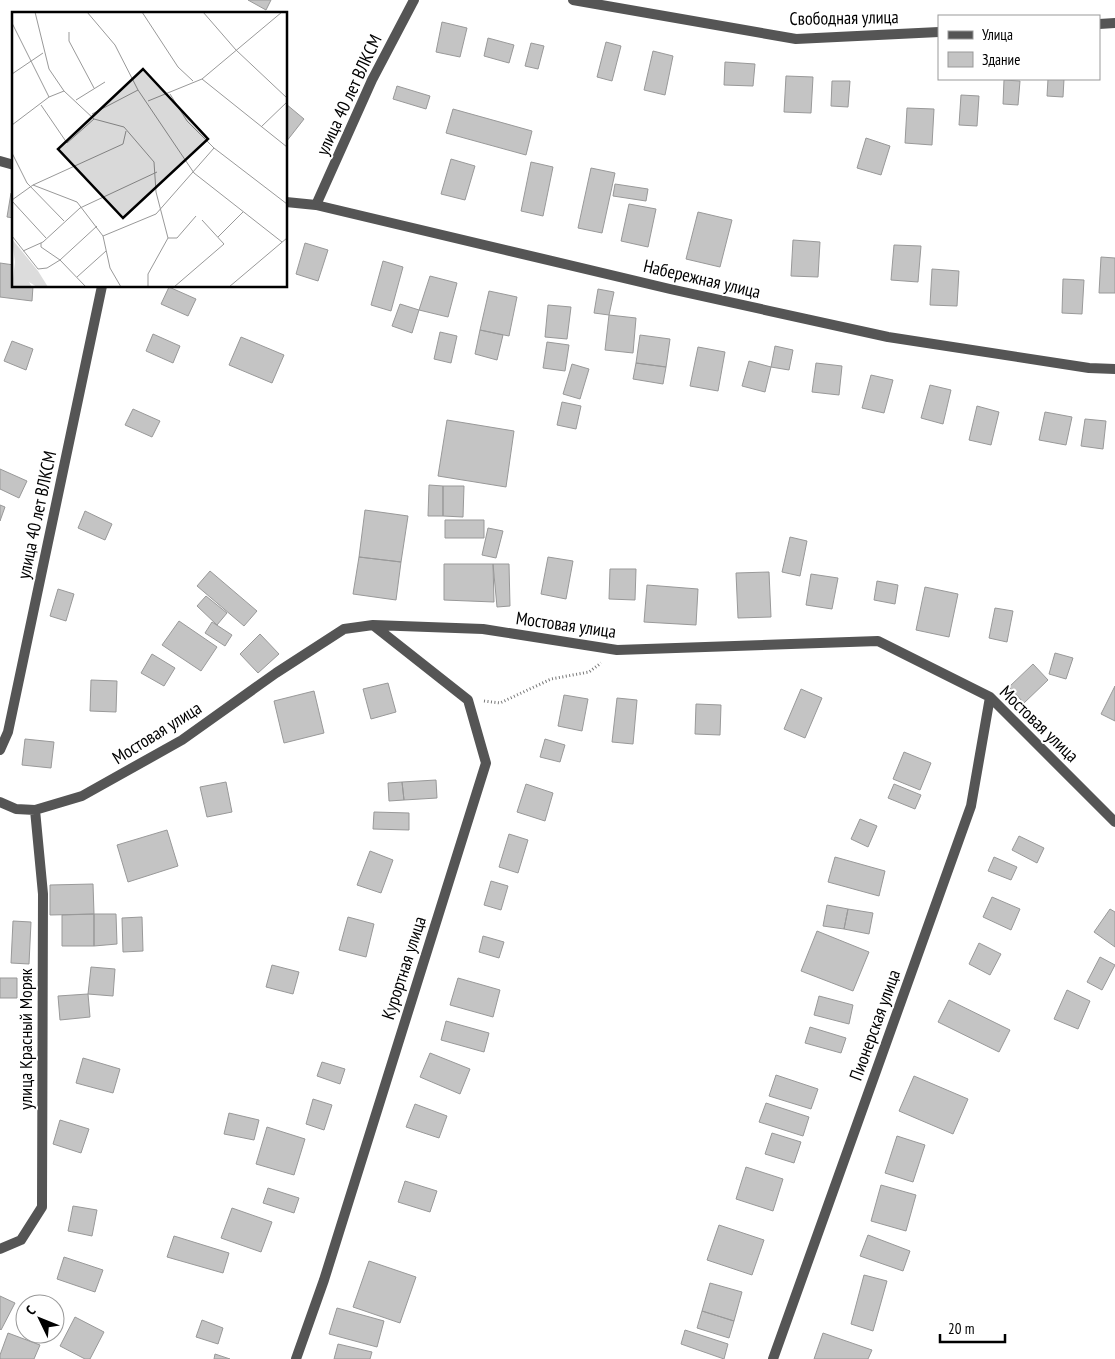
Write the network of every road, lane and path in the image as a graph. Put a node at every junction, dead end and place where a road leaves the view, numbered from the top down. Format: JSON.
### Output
{"nodes":[{"id":1,"x":414,"y":0,"type":"edge"},
{"id":2,"x":573,"y":0,"type":"edge"},
{"id":3,"x":1115,"y":23,"type":"edge"},
{"id":4,"x":1100,"y":24,"type":"edge"},
{"id":5,"x":938,"y":32,"type":"edge"},
{"id":6,"x":288,"y":202,"type":"edge"},
{"id":7,"x":316,"y":205,"type":"junction"},
{"id":8,"x":102,"y":288,"type":"edge"},
{"id":9,"x":1115,"y":370,"type":"edge"},
{"id":10,"x":373,"y":625,"type":"junction"},
{"id":11,"x":617,"y":650,"type":"junction"},
{"id":12,"x":990,"y":697,"type":"junction"},
{"id":13,"x":468,"y":700,"type":"junction"},
{"id":14,"x":0,"y":750,"type":"edge"},
{"id":15,"x":0,"y":802,"type":"edge"},
{"id":16,"x":35,"y":810,"type":"junction"},
{"id":17,"x":1115,"y":822,"type":"edge"},
{"id":18,"x":0,"y":1249,"type":"edge"},
{"id":19,"x":296,"y":1359,"type":"edge"},
{"id":20,"x":773,"y":1359,"type":"edge"}],
"edges":[{"from":1,"to":7,"type":"street","name":"улица 40 лет ВЛКСМ"},
{"from":2,"to":5,"type":"street","name":"Свободная улица"},
{"from":3,"to":4,"type":"street"},
{"from":6,"to":7,"type":"street","name":"Набережная улица"},
{"from":7,"to":9,"type":"street","name":"Набережная улица"},
{"from":8,"to":14,"type":"street","name":"улица 40 лет ВЛКСМ"},
{"from":10,"to":11,"type":"street","name":"Мостовая улица"},
{"from":10,"to":13,"type":"street"},
{"from":10,"to":16,"type":"street","name":"Мостовая улица"},
{"from":11,"to":12,"type":"street","name":"Мостовая улица"},
{"from":11,"to":13,"type":"path"},
{"from":12,"to":17,"type":"street","name":"Мостовая улица"},
{"from":12,"to":20,"type":"street","name":"Пионерская улица"},
{"from":13,"to":19,"type":"street","name":"Курортная улица"},
{"from":15,"to":16,"type":"street","name":"Мостовая улица"},
{"from":16,"to":18,"type":"street","name":"улица Красный Моряк"}]}
